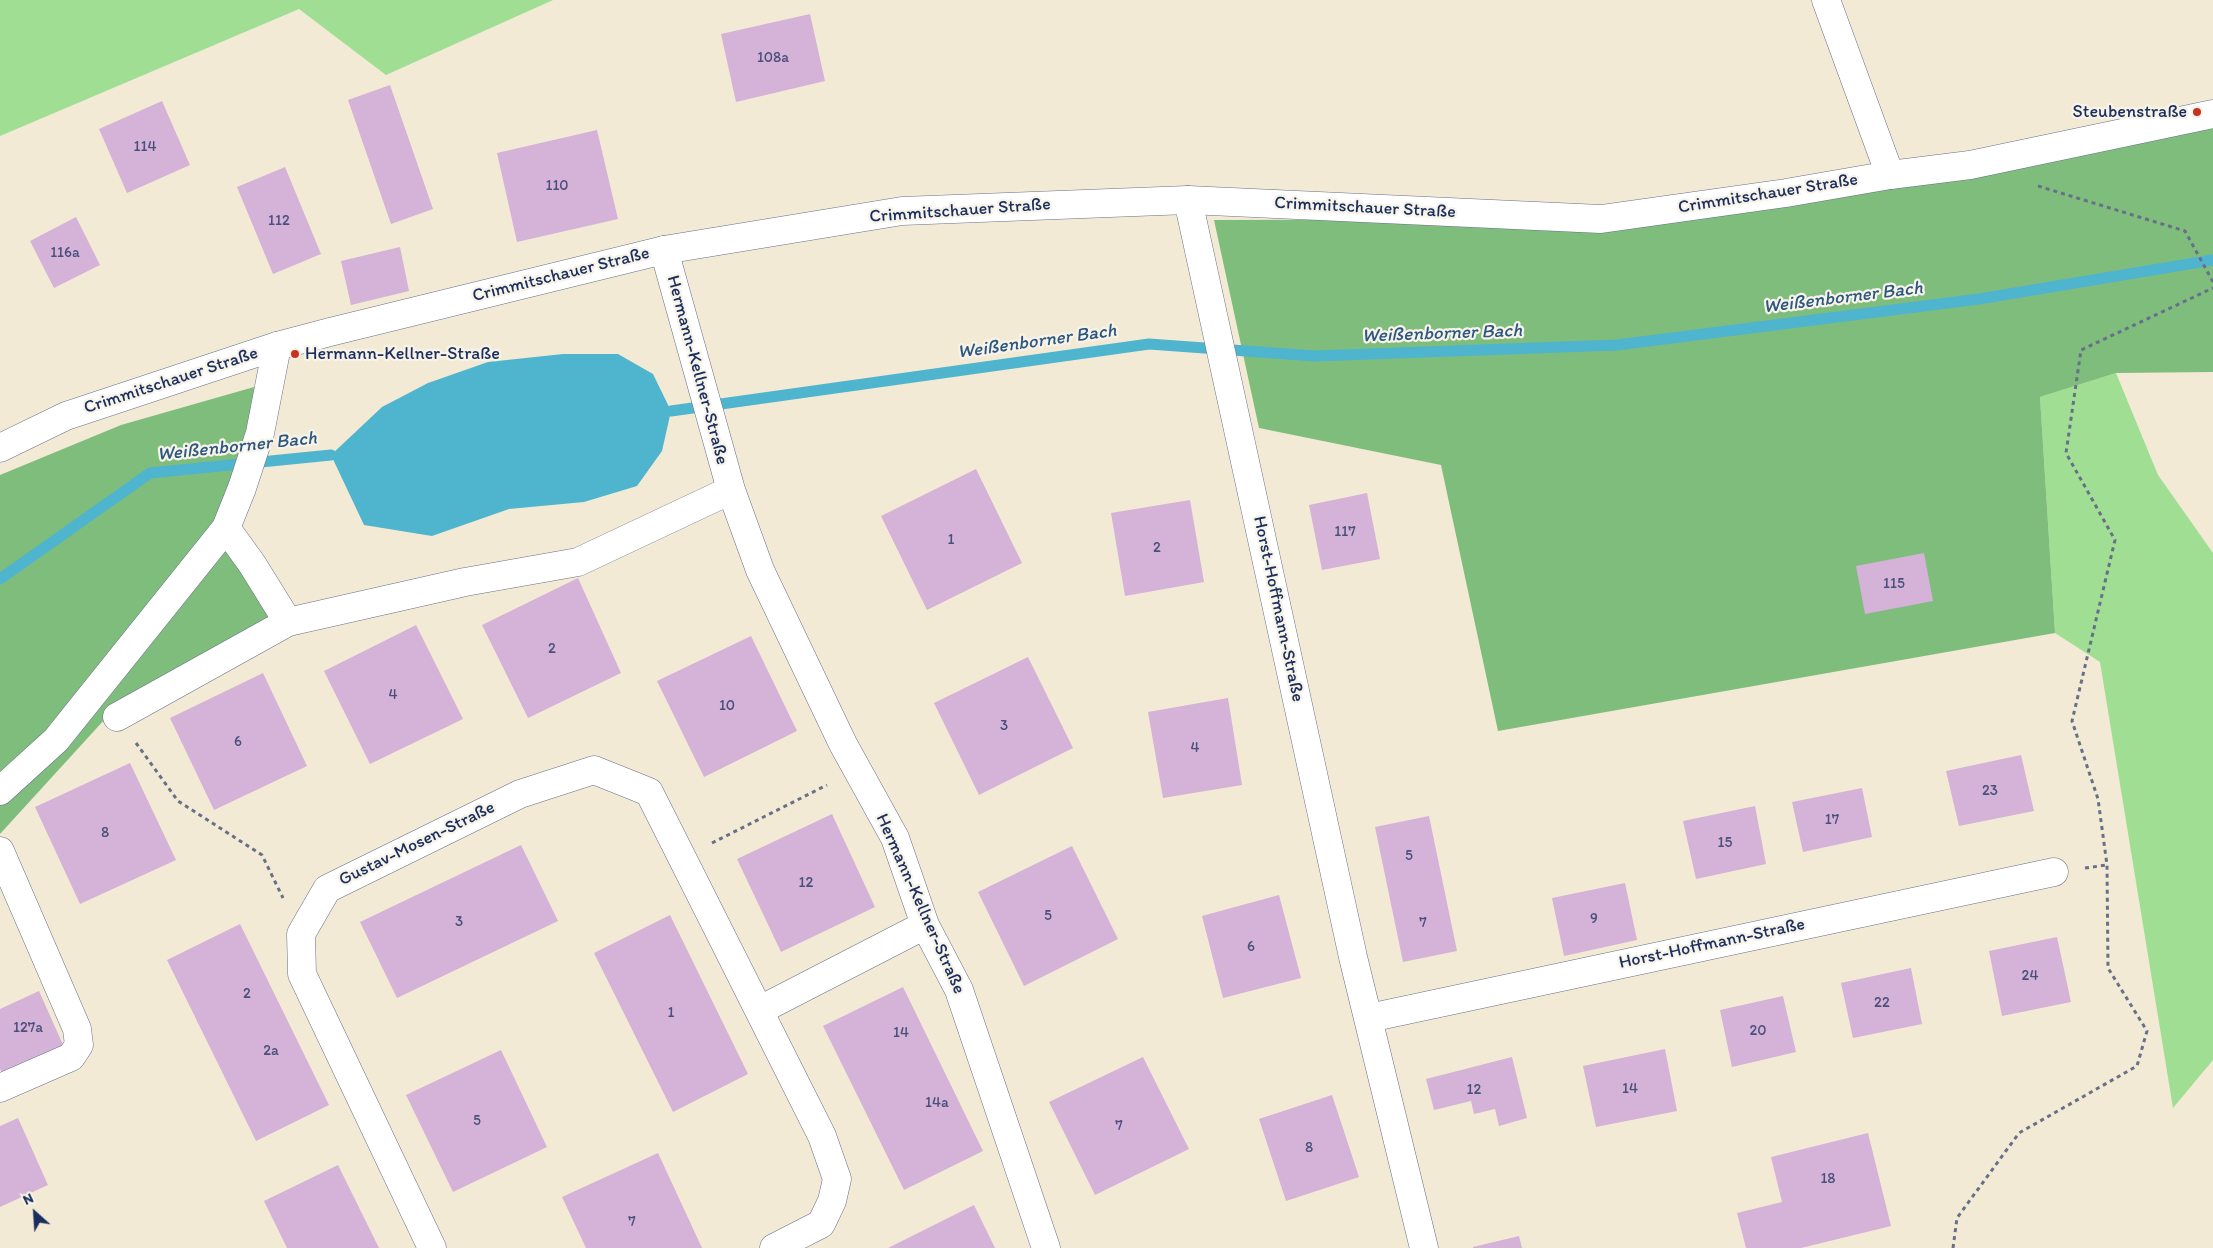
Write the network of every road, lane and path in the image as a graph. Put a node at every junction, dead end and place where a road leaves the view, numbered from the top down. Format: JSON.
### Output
{"nodes":[{"id":1,"x":1826,"y":0,"type":"edge"},
{"id":2,"x":2213,"y":114,"type":"edge"},
{"id":3,"x":1890,"y":175,"type":"junction"},
{"id":4,"x":2036,"y":185,"type":"dead end"},
{"id":5,"x":1188,"y":200,"type":"junction"},
{"id":6,"x":664,"y":250,"type":"junction"},
{"id":7,"x":2213,"y":282,"type":"edge"},
{"id":8,"x":2213,"y":288,"type":"edge"},
{"id":9,"x":277,"y":346,"type":"junction"},
{"id":10,"x":0,"y":448,"type":"edge"},
{"id":11,"x":730,"y":490,"type":"junction"},
{"id":12,"x":226,"y":528,"type":"junction"},
{"id":13,"x":288,"y":622,"type":"junction"},
{"id":14,"x":118,"y":717,"type":"joint"},
{"id":15,"x":857,"y":770,"type":"junction"},
{"id":16,"x":0,"y":790,"type":"edge"},
{"id":17,"x":0,"y":851,"type":"edge"},
{"id":18,"x":683,"y":858,"type":"junction"},
{"id":19,"x":2054,"y":872,"type":"dead end"},
{"id":20,"x":925,"y":925,"type":"junction"},
{"id":21,"x":300,"y":934,"type":"junction"},
{"id":22,"x":760,"y":1010,"type":"junction"},
{"id":23,"x":1370,"y":1018,"type":"junction"},
{"id":24,"x":0,"y":1088,"type":"edge"},
{"id":25,"x":432,"y":1248,"type":"edge"},
{"id":26,"x":774,"y":1248,"type":"edge"},
{"id":27,"x":1046,"y":1248,"type":"edge"},
{"id":28,"x":1424,"y":1248,"type":"edge"},
{"id":29,"x":1953,"y":1248,"type":"edge"}],
"edges":[{"from":1,"to":3,"type":"street"},
{"from":2,"to":3,"type":"street","name":"Crimmitschauer Straße"},
{"from":3,"to":5,"type":"street","name":"Crimmitschauer Straße"},
{"from":4,"to":7,"type":"path"},
{"from":5,"to":6,"type":"street","name":"Crimmitschauer Straße"},
{"from":5,"to":23,"type":"street","name":"Horst-Hoffmann-Straße"},
{"from":6,"to":9,"type":"street","name":"Crimmitschauer Straße"},
{"from":6,"to":11,"type":"street","name":"Hermann-Kellner-Straße"},
{"from":8,"to":29,"type":"path"},
{"from":9,"to":10,"type":"street","name":"Crimmitschauer Straße"},
{"from":9,"to":12,"type":"street"},
{"from":11,"to":13,"type":"street"},
{"from":11,"to":15,"type":"street","name":"Hermann-Kellner-Straße"},
{"from":12,"to":13,"type":"street"},
{"from":12,"to":16,"type":"street"},
{"from":13,"to":14,"type":"street"},
{"from":14,"to":21,"type":"path"},
{"from":15,"to":18,"type":"path"},
{"from":15,"to":20,"type":"street","name":"Hermann-Kellner-Straße"},
{"from":17,"to":24,"type":"street"},
{"from":18,"to":21,"type":"street","name":"Gustav-Mosen-Straße"},
{"from":18,"to":22,"type":"street","name":"Gustav-Mosen-Straße"},
{"from":19,"to":23,"type":"street","name":"Horst-Hoffmann-Straße"},
{"from":20,"to":22,"type":"street"},
{"from":20,"to":27,"type":"street","name":"Hermann-Kellner-Straße"},
{"from":21,"to":25,"type":"street"},
{"from":22,"to":26,"type":"street","name":"Gustav-Mosen-Straße"},
{"from":23,"to":28,"type":"street","name":"Horst-Hoffmann-Straße"}]}
